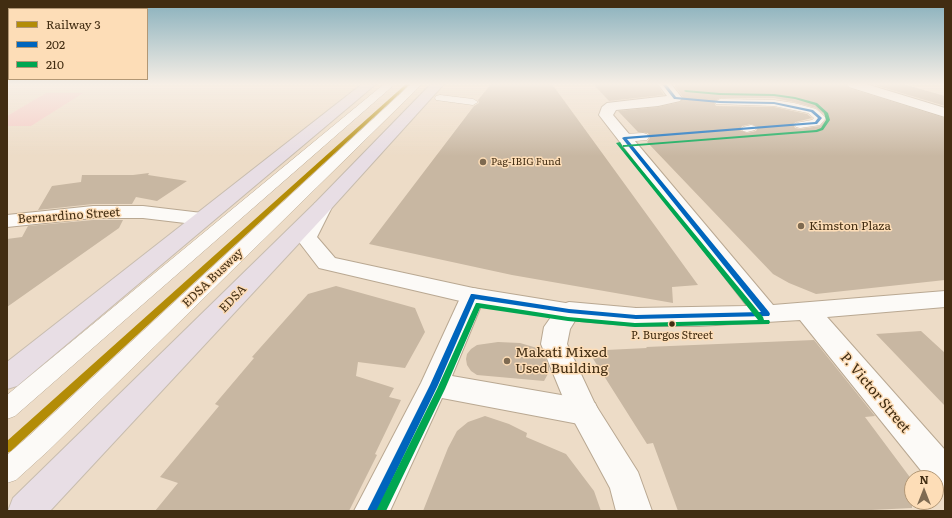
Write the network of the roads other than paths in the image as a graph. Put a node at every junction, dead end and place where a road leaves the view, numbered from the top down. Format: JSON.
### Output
{"nodes":[{"id":1,"x":340,"y":108,"type":"edge"},
{"id":2,"x":362,"y":108,"type":"edge"},
{"id":3,"x":392,"y":108,"type":"edge"},
{"id":4,"x":422,"y":108,"type":"edge"},
{"id":5,"x":609,"y":108,"type":"edge"},
{"id":6,"x":802,"y":108,"type":"edge"},
{"id":7,"x":930,"y":108,"type":"edge"},
{"id":8,"x":945,"y":113,"type":"edge"},
{"id":9,"x":800,"y":125,"type":"dead end"},
{"id":10,"x":322,"y":207,"type":"junction"},
{"id":11,"x":202,"y":219,"type":"junction"},
{"id":12,"x":7,"y":220,"type":"edge"},
{"id":13,"x":474,"y":296,"type":"junction"},
{"id":14,"x":945,"y":298,"type":"edge"},
{"id":15,"x":806,"y":310,"type":"junction"},
{"id":16,"x":569,"y":311,"type":"junction"},
{"id":17,"x":767,"y":314,"type":"junction"},
{"id":18,"x":7,"y":378,"type":"edge"},
{"id":19,"x":434,"y":385,"type":"junction"},
{"id":20,"x":7,"y":409,"type":"edge"},
{"id":21,"x":584,"y":412,"type":"junction"},
{"id":22,"x":7,"y":471,"type":"edge"},
{"id":23,"x":945,"y":475,"type":"edge"},
{"id":24,"x":26,"y":511,"type":"edge"},
{"id":25,"x":372,"y":511,"type":"edge"},
{"id":26,"x":634,"y":511,"type":"edge"}],
"edges":[{"from":1,"to":11,"type":"highway"},
{"from":2,"to":20,"type":"lane"},
{"from":3,"to":22,"type":"lane","name":"EDSA Busway"},
{"from":4,"to":10,"type":"highway","name":"EDSA"},
{"from":5,"to":17,"type":"street"},
{"from":6,"to":9,"type":"lane"},
{"from":7,"to":8,"type":"street"},
{"from":10,"to":13,"type":"street"},
{"from":10,"to":24,"type":"highway","name":"EDSA"},
{"from":11,"to":12,"type":"street","name":"Bernardino Street"},
{"from":11,"to":18,"type":"highway"},
{"from":13,"to":16,"type":"street"},
{"from":13,"to":19,"type":"street"},
{"from":14,"to":15,"type":"street"},
{"from":15,"to":17,"type":"street"},
{"from":15,"to":23,"type":"street","name":"P. Victor Street"},
{"from":16,"to":17,"type":"street"},
{"from":16,"to":21,"type":"street"},
{"from":19,"to":21,"type":"street"},
{"from":19,"to":25,"type":"street"},
{"from":21,"to":26,"type":"street"}]}
